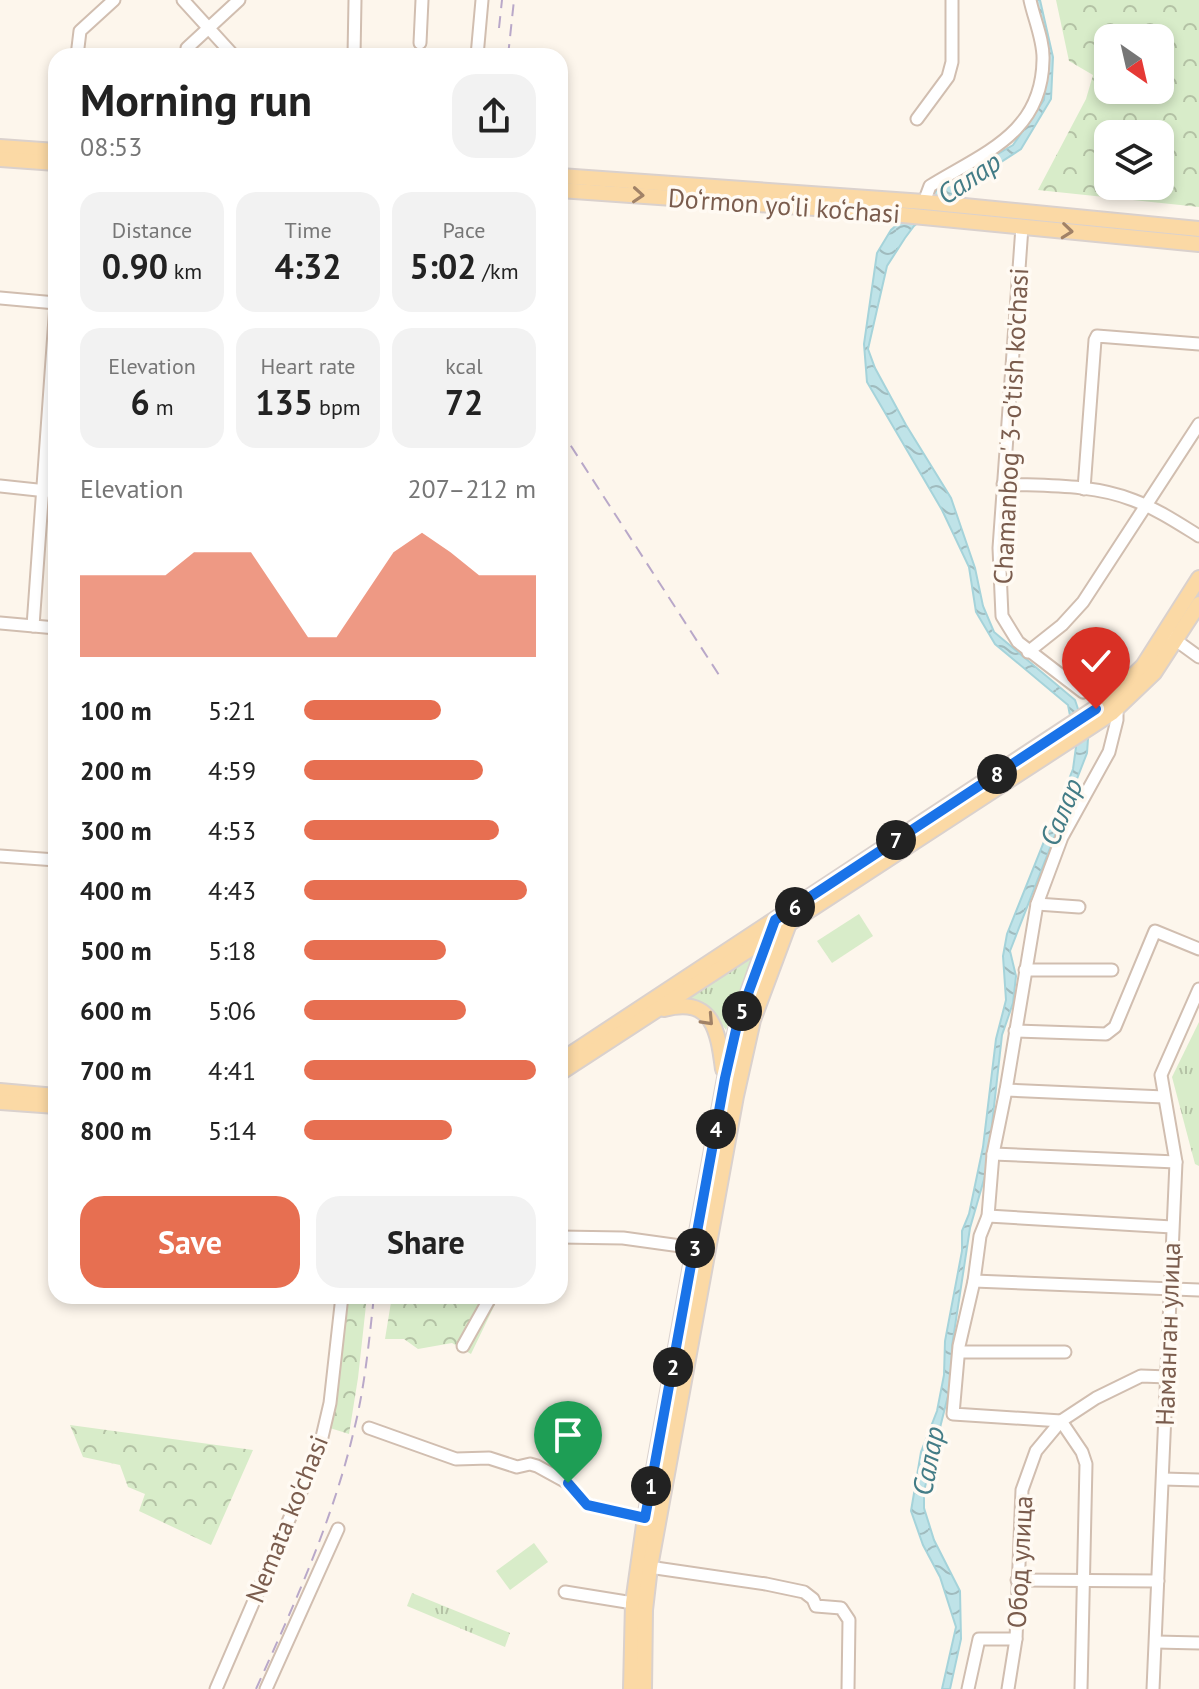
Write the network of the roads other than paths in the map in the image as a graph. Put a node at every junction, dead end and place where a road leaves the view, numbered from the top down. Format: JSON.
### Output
{"nodes":[{"id":1,"x":114,"y":0,"type":"edge"},
{"id":2,"x":183,"y":0,"type":"edge"},
{"id":3,"x":239,"y":0,"type":"edge"},
{"id":4,"x":355,"y":0,"type":"edge"},
{"id":5,"x":422,"y":0,"type":"edge"},
{"id":6,"x":482,"y":0,"type":"edge"},
{"id":7,"x":952,"y":0,"type":"edge"},
{"id":8,"x":1030,"y":0,"type":"edge"},
{"id":9,"x":208,"y":27,"type":"junction"},
{"id":10,"x":420,"y":43,"type":"dead end"},
{"id":11,"x":78,"y":48,"type":"edge"},
{"id":12,"x":187,"y":48,"type":"edge"},
{"id":13,"x":227,"y":48,"type":"edge"},
{"id":14,"x":354,"y":48,"type":"edge"},
{"id":15,"x":478,"y":48,"type":"edge"},
{"id":16,"x":917,"y":119,"type":"dead end"},
{"id":17,"x":0,"y":147,"type":"edge"},
{"id":18,"x":48,"y":150,"type":"edge"},
{"id":19,"x":0,"y":159,"type":"edge"},
{"id":20,"x":48,"y":162,"type":"edge"},
{"id":21,"x":568,"y":177,"type":"edge"},
{"id":22,"x":568,"y":190,"type":"edge"},
{"id":23,"x":830,"y":202,"type":"junction"},
{"id":24,"x":924,"y":202,"type":"junction"},
{"id":25,"x":873,"y":205,"type":"junction"},
{"id":26,"x":962,"y":214,"type":"junction"},
{"id":27,"x":1022,"y":227,"type":"junction"},
{"id":28,"x":1199,"y":229,"type":"edge"},
{"id":29,"x":1199,"y":244,"type":"edge"},
{"id":30,"x":0,"y":298,"type":"edge"},
{"id":31,"x":48,"y":303,"type":"edge"},
{"id":32,"x":1199,"y":344,"type":"edge"},
{"id":33,"x":1199,"y":424,"type":"edge"},
{"id":34,"x":1003,"y":484,"type":"junction"},
{"id":35,"x":0,"y":486,"type":"edge"},
{"id":36,"x":1084,"y":489,"type":"junction"},
{"id":37,"x":48,"y":491,"type":"edge"},
{"id":38,"x":1148,"y":505,"type":"junction"},
{"id":39,"x":48,"y":507,"type":"edge"},
{"id":40,"x":1199,"y":536,"type":"edge"},
{"id":41,"x":1199,"y":578,"type":"edge"},
{"id":42,"x":1199,"y":604,"type":"edge"},
{"id":43,"x":0,"y":623,"type":"edge"},
{"id":44,"x":33,"y":626,"type":"junction"},
{"id":45,"x":48,"y":627,"type":"edge"},
{"id":46,"x":1171,"y":636,"type":"junction"},
{"id":47,"x":1028,"y":652,"type":"junction"},
{"id":48,"x":1199,"y":656,"type":"edge"},
{"id":49,"x":1117,"y":671,"type":"dead end"},
{"id":50,"x":1113,"y":704,"type":"junction"},
{"id":51,"x":0,"y":856,"type":"edge"},
{"id":52,"x":48,"y":859,"type":"edge"},
{"id":53,"x":1037,"y":904,"type":"junction"},
{"id":54,"x":1079,"y":907,"type":"dead end"},
{"id":55,"x":782,"y":922,"type":"junction"},
{"id":56,"x":767,"y":939,"type":"junction"},
{"id":57,"x":1199,"y":949,"type":"edge"},
{"id":58,"x":732,"y":955,"type":"junction"},
{"id":59,"x":1025,"y":970,"type":"junction"},
{"id":60,"x":1112,"y":970,"type":"dead end"},
{"id":61,"x":1199,"y":989,"type":"edge"},
{"id":62,"x":652,"y":1014,"type":"junction"},
{"id":63,"x":1015,"y":1031,"type":"junction"},
{"id":64,"x":568,"y":1056,"type":"edge"},
{"id":65,"x":568,"y":1068,"type":"edge"},
{"id":66,"x":725,"y":1078,"type":"junction"},
{"id":67,"x":1006,"y":1090,"type":"junction"},
{"id":68,"x":0,"y":1091,"type":"edge"},
{"id":69,"x":48,"y":1095,"type":"edge"},
{"id":70,"x":1164,"y":1097,"type":"junction"},
{"id":71,"x":0,"y":1102,"type":"edge"},
{"id":72,"x":48,"y":1105,"type":"edge"},
{"id":73,"x":993,"y":1154,"type":"junction"},
{"id":74,"x":718,"y":1159,"type":"junction"},
{"id":75,"x":1176,"y":1162,"type":"junction"},
{"id":76,"x":988,"y":1216,"type":"junction"},
{"id":77,"x":1172,"y":1227,"type":"junction"},
{"id":78,"x":568,"y":1237,"type":"edge"},
{"id":79,"x":695,"y":1248,"type":"junction"},
{"id":80,"x":974,"y":1281,"type":"junction"},
{"id":81,"x":1169,"y":1288,"type":"junction"},
{"id":82,"x":1199,"y":1290,"type":"edge"},
{"id":83,"x":341,"y":1304,"type":"edge"},
{"id":84,"x":487,"y":1304,"type":"edge"},
{"id":85,"x":687,"y":1327,"type":"junction"},
{"id":86,"x":463,"y":1346,"type":"dead end"},
{"id":87,"x":959,"y":1352,"type":"junction"},
{"id":88,"x":1065,"y":1352,"type":"dead end"},
{"id":89,"x":679,"y":1371,"type":"junction"},
{"id":90,"x":1168,"y":1377,"type":"junction"},
{"id":91,"x":1061,"y":1421,"type":"junction"},
{"id":92,"x":369,"y":1428,"type":"dead end"},
{"id":93,"x":1163,"y":1479,"type":"junction"},
{"id":94,"x":1199,"y":1480,"type":"edge"},
{"id":95,"x":645,"y":1518,"type":"junction"},
{"id":96,"x":338,"y":1529,"type":"dead end"},
{"id":97,"x":644,"y":1566,"type":"junction"},
{"id":98,"x":1017,"y":1580,"type":"junction"},
{"id":99,"x":1084,"y":1581,"type":"junction"},
{"id":100,"x":1158,"y":1581,"type":"junction"},
{"id":101,"x":565,"y":1592,"type":"dead end"},
{"id":102,"x":633,"y":1603,"type":"junction"},
{"id":103,"x":1016,"y":1639,"type":"junction"},
{"id":104,"x":1156,"y":1642,"type":"junction"},
{"id":105,"x":1199,"y":1643,"type":"edge"},
{"id":106,"x":216,"y":1689,"type":"edge"},
{"id":107,"x":266,"y":1689,"type":"edge"},
{"id":108,"x":631,"y":1689,"type":"edge"},
{"id":109,"x":644,"y":1689,"type":"edge"},
{"id":110,"x":848,"y":1689,"type":"edge"},
{"id":111,"x":968,"y":1689,"type":"edge"},
{"id":112,"x":1008,"y":1689,"type":"edge"},
{"id":113,"x":1081,"y":1689,"type":"edge"},
{"id":114,"x":1153,"y":1689,"type":"edge"}],
"edges":[{"from":1,"to":11,"type":"street"},
{"from":2,"to":9,"type":"street"},
{"from":3,"to":9,"type":"street"},
{"from":4,"to":14,"type":"street"},
{"from":5,"to":10,"type":"street"},
{"from":6,"to":15,"type":"street"},
{"from":7,"to":16,"type":"street"},
{"from":8,"to":24,"type":"street"},
{"from":9,"to":12,"type":"street"},
{"from":9,"to":13,"type":"street"},
{"from":17,"to":18,"type":"main road"},
{"from":19,"to":20,"type":"main road"},
{"from":21,"to":23,"type":"main road","name":"Do‘rmon yo‘li ko‘chasi"},
{"from":22,"to":23,"type":"main road","name":"Do‘rmon yo‘li ko‘chasi","one_way":true},
{"from":23,"to":25,"type":"main road","name":"Do‘rmon yo‘li ko‘chasi"},
{"from":24,"to":25,"type":"main road","name":"Do‘rmon yo‘li ko‘chasi"},
{"from":24,"to":26,"type":"main road","name":"Do‘rmon yo‘li ko‘chasi"},
{"from":25,"to":26,"type":"main road","name":"Do‘rmon yo‘li ko‘chasi"},
{"from":26,"to":27,"type":"main road","name":"Do‘rmon yo‘li ko‘chasi"},
{"from":26,"to":28,"type":"main road","name":"Do‘rmon yo‘li ko‘chasi"},
{"from":27,"to":29,"type":"main road","name":"Do‘rmon yo‘li ko‘chasi","one_way":true},
{"from":27,"to":34,"type":"street","name":"Chamanbog' 3-o'tish ko'chasi"},
{"from":30,"to":31,"type":"street"},
{"from":32,"to":36,"type":"street"},
{"from":33,"to":38,"type":"street"},
{"from":34,"to":36,"type":"street"},
{"from":34,"to":47,"type":"street","name":"Chamanbog' 3-o'tish ko'chasi"},
{"from":35,"to":37,"type":"street"},
{"from":36,"to":38,"type":"street"},
{"from":38,"to":40,"type":"street"},
{"from":38,"to":47,"type":"street"},
{"from":39,"to":44,"type":"street"},
{"from":41,"to":46,"type":"main road"},
{"from":42,"to":46,"type":"main road"},
{"from":43,"to":44,"type":"street"},
{"from":44,"to":45,"type":"street"},
{"from":46,"to":48,"type":"street"},
{"from":46,"to":50,"type":"main road"},
{"from":47,"to":49,"type":"street","name":"Chamanbog' 3-o'tish ko'chasi"},
{"from":50,"to":53,"type":"street"},
{"from":50,"to":55,"type":"main road"},
{"from":51,"to":52,"type":"street"},
{"from":53,"to":54,"type":"street"},
{"from":53,"to":59,"type":"street"},
{"from":55,"to":56,"type":"main road"},
{"from":55,"to":58,"type":"main road"},
{"from":55,"to":74,"type":"main road"},
{"from":56,"to":58,"type":"main road"},
{"from":56,"to":66,"type":"main road"},
{"from":57,"to":63,"type":"street"},
{"from":58,"to":62,"type":"main road"},
{"from":58,"to":64,"type":"main road"},
{"from":59,"to":60,"type":"street"},
{"from":59,"to":63,"type":"street"},
{"from":61,"to":70,"type":"street","name":"Наманган улица"},
{"from":62,"to":65,"type":"main road"},
{"from":62,"to":66,"type":"main road","one_way":true},
{"from":63,"to":67,"type":"street"},
{"from":66,"to":74,"type":"main road"},
{"from":67,"to":70,"type":"street"},
{"from":67,"to":73,"type":"street"},
{"from":68,"to":69,"type":"main road"},
{"from":70,"to":75,"type":"street","name":"Наманган улица"},
{"from":71,"to":72,"type":"main road"},
{"from":73,"to":75,"type":"street"},
{"from":73,"to":76,"type":"street"},
{"from":74,"to":79,"type":"main road"},
{"from":74,"to":85,"type":"main road"},
{"from":75,"to":77,"type":"street","name":"Наманган улица"},
{"from":76,"to":77,"type":"street"},
{"from":76,"to":80,"type":"street"},
{"from":77,"to":81,"type":"street","name":"Наманган улица"},
{"from":78,"to":79,"type":"street"},
{"from":79,"to":85,"type":"main road"},
{"from":80,"to":81,"type":"street"},
{"from":80,"to":87,"type":"street"},
{"from":81,"to":82,"type":"street"},
{"from":81,"to":90,"type":"street","name":"Наманган улица"},
{"from":83,"to":106,"type":"street","name":"Nemata ko'chasi"},
{"from":84,"to":86,"type":"street"},
{"from":85,"to":89,"type":"main road"},
{"from":87,"to":88,"type":"street"},
{"from":87,"to":91,"type":"street"},
{"from":89,"to":95,"type":"main road"},
{"from":89,"to":97,"type":"main road"},
{"from":90,"to":91,"type":"street","name":"Обод улица"},
{"from":90,"to":93,"type":"street","name":"Наманган улица"},
{"from":91,"to":98,"type":"street","name":"Обод улица"},
{"from":91,"to":99,"type":"street"},
{"from":92,"to":95,"type":"street"},
{"from":93,"to":94,"type":"street"},
{"from":93,"to":100,"type":"street","name":"Наманган улица"},
{"from":95,"to":97,"type":"main road"},
{"from":96,"to":107,"type":"street"},
{"from":97,"to":102,"type":"main road"},
{"from":97,"to":109,"type":"main road"},
{"from":97,"to":110,"type":"street"},
{"from":98,"to":99,"type":"street"},
{"from":98,"to":103,"type":"street","name":"Обод улица"},
{"from":99,"to":100,"type":"street"},
{"from":99,"to":113,"type":"street"},
{"from":100,"to":104,"type":"street","name":"Наманган улица"},
{"from":101,"to":102,"type":"street"},
{"from":102,"to":108,"type":"main road"},
{"from":103,"to":111,"type":"street"},
{"from":103,"to":112,"type":"street","name":"Обод улица"},
{"from":104,"to":105,"type":"street"},
{"from":104,"to":114,"type":"street","name":"Наманган улица"}]}
